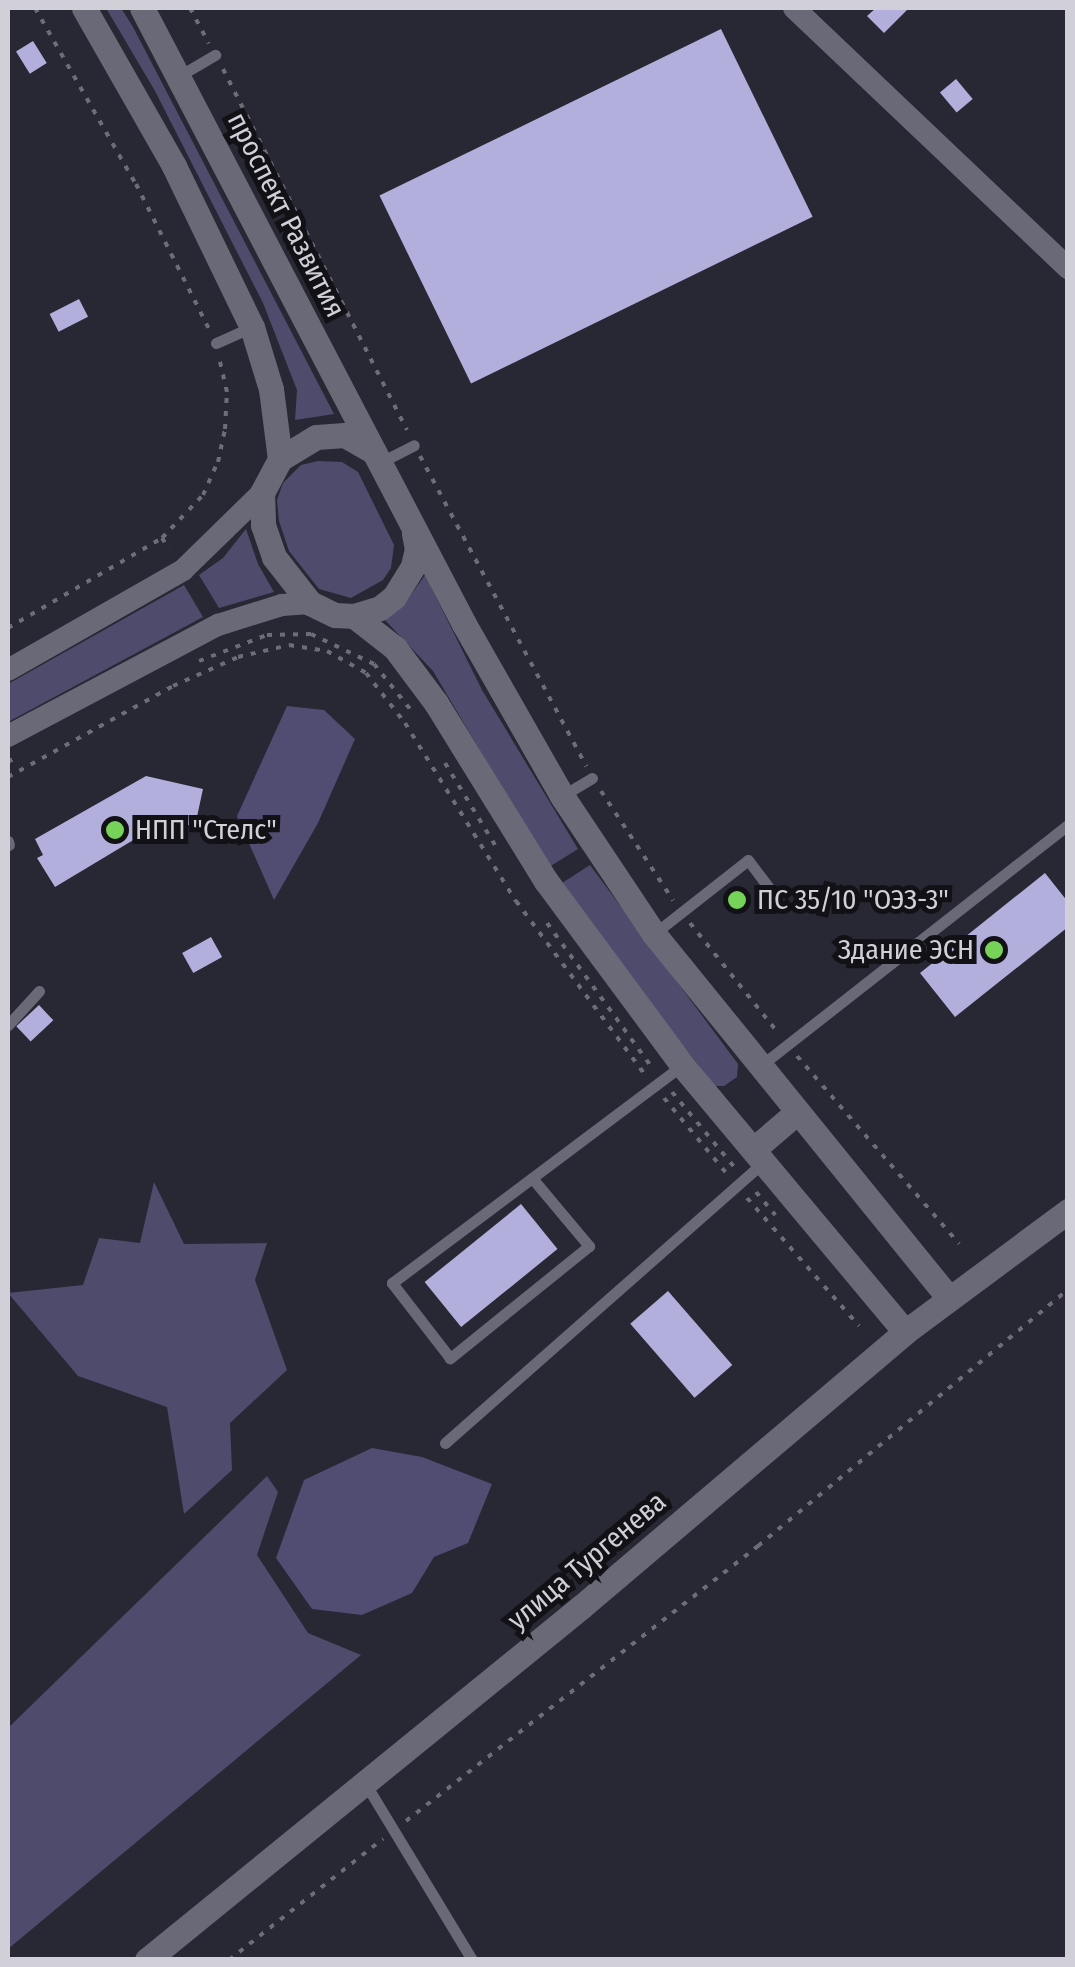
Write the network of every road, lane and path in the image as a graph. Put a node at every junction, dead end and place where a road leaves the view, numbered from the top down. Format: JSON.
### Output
{"nodes":[{"id":1,"x":35,"y":8,"type":"edge"},
{"id":2,"x":84,"y":8,"type":"edge"},
{"id":3,"x":142,"y":8,"type":"edge"},
{"id":4,"x":190,"y":8,"type":"edge"},
{"id":5,"x":794,"y":8,"type":"edge"},
{"id":6,"x":215,"y":55,"type":"junction"},
{"id":7,"x":179,"y":76,"type":"junction"},
{"id":8,"x":1068,"y":268,"type":"edge"},
{"id":9,"x":252,"y":327,"type":"junction"},
{"id":10,"x":216,"y":343,"type":"junction"},
{"id":11,"x":414,"y":445,"type":"junction"},
{"id":12,"x":377,"y":458,"type":"junction"},
{"id":13,"x":280,"y":459,"type":"junction"},
{"id":14,"x":262,"y":493,"type":"junction"},
{"id":15,"x":412,"y":523,"type":"junction"},
{"id":16,"x":162,"y":538,"type":"junction"},
{"id":17,"x":169,"y":549,"type":"dead end"},
{"id":18,"x":310,"y":603,"type":"junction"},
{"id":19,"x":354,"y":616,"type":"junction"},
{"id":20,"x":8,"y":628,"type":"edge"},
{"id":21,"x":232,"y":648,"type":"junction"},
{"id":22,"x":238,"y":657,"type":"junction"},
{"id":23,"x":199,"y":661,"type":"dead end"},
{"id":24,"x":8,"y":670,"type":"edge"},
{"id":25,"x":416,"y":716,"type":"dead end"},
{"id":26,"x":15,"y":745,"type":"edge"},
{"id":27,"x":8,"y":762,"type":"edge"},
{"id":28,"x":445,"y":764,"type":"dead end"},
{"id":29,"x":8,"y":777,"type":"edge"},
{"id":30,"x":592,"y":778,"type":"junction"},
{"id":31,"x":562,"y":796,"type":"junction"},
{"id":32,"x":1068,"y":825,"type":"edge"},
{"id":33,"x":626,"y":828,"type":"junction"},
{"id":34,"x":616,"y":834,"type":"dead end"},
{"id":35,"x":501,"y":853,"type":"dead end"},
{"id":36,"x":771,"y":890,"type":"dead end"},
{"id":37,"x":528,"y":894,"type":"dead end"},
{"id":38,"x":516,"y":902,"type":"junction"},
{"id":39,"x":538,"y":908,"type":"dead end"},
{"id":40,"x":681,"y":912,"type":"junction"},
{"id":41,"x":654,"y":934,"type":"junction"},
{"id":42,"x":40,"y":991,"type":"dead end"},
{"id":43,"x":8,"y":1025,"type":"edge"},
{"id":44,"x":787,"y":1045,"type":"junction"},
{"id":45,"x":759,"y":1067,"type":"junction"},
{"id":46,"x":666,"y":1078,"type":"junction"},
{"id":47,"x":796,"y":1113,"type":"junction"},
{"id":48,"x":760,"y":1155,"type":"junction"},
{"id":49,"x":532,"y":1178,"type":"junction"},
{"id":50,"x":739,"y":1181,"type":"junction"},
{"id":51,"x":1068,"y":1212,"type":"edge"},
{"id":52,"x":780,"y":1220,"type":"dead end"},
{"id":53,"x":959,"y":1244,"type":"dead end"},
{"id":54,"x":1068,"y":1290,"type":"edge"},
{"id":55,"x":949,"y":1298,"type":"junction"},
{"id":56,"x":859,"y":1326,"type":"dead end"},
{"id":57,"x":906,"y":1332,"type":"junction"},
{"id":58,"x":445,"y":1442,"type":"dead end"},
{"id":59,"x":365,"y":1782,"type":"junction"},
{"id":60,"x":395,"y":1830,"type":"junction"},
{"id":61,"x":147,"y":1960,"type":"edge"},
{"id":62,"x":229,"y":1960,"type":"edge"},
{"id":63,"x":472,"y":1960,"type":"edge"}],
"edges":[{"from":1,"to":10,"type":"path"},
{"from":2,"to":9,"type":"street"},
{"from":3,"to":7,"type":"street","name":"проспект Развития"},
{"from":4,"to":6,"type":"path"},
{"from":5,"to":8,"type":"street"},
{"from":6,"to":7,"type":"lane"},
{"from":6,"to":11,"type":"path"},
{"from":7,"to":12,"type":"street","name":"проспект Развития"},
{"from":9,"to":10,"type":"lane"},
{"from":9,"to":13,"type":"street"},
{"from":10,"to":16,"type":"path"},
{"from":11,"to":12,"type":"lane"},
{"from":11,"to":30,"type":"path"},
{"from":12,"to":13,"type":"street"},
{"from":12,"to":15,"type":"street"},
{"from":13,"to":14,"type":"street"},
{"from":14,"to":18,"type":"street"},
{"from":14,"to":24,"type":"street"},
{"from":15,"to":19,"type":"street"},
{"from":15,"to":31,"type":"street"},
{"from":16,"to":17,"type":"path"},
{"from":16,"to":20,"type":"path"},
{"from":18,"to":19,"type":"street"},
{"from":18,"to":26,"type":"street"},
{"from":19,"to":46,"type":"street"},
{"from":21,"to":22,"type":"path"},
{"from":21,"to":23,"type":"path"},
{"from":21,"to":25,"type":"path"},
{"from":22,"to":29,"type":"path"},
{"from":22,"to":38,"type":"path"},
{"from":26,"to":27,"type":"path"},
{"from":28,"to":35,"type":"path"},
{"from":30,"to":31,"type":"lane"},
{"from":30,"to":33,"type":"path"},
{"from":31,"to":41,"type":"street"},
{"from":32,"to":44,"type":"lane"},
{"from":33,"to":34,"type":"path"},
{"from":33,"to":40,"type":"path"},
{"from":36,"to":40,"type":"lane"},
{"from":37,"to":38,"type":"path"},
{"from":38,"to":46,"type":"path"},
{"from":39,"to":46,"type":"path"},
{"from":40,"to":41,"type":"lane"},
{"from":40,"to":44,"type":"path"},
{"from":41,"to":45,"type":"street"},
{"from":42,"to":43,"type":"lane"},
{"from":44,"to":45,"type":"lane"},
{"from":44,"to":53,"type":"path"},
{"from":45,"to":47,"type":"street"},
{"from":46,"to":48,"type":"street"},
{"from":46,"to":49,"type":"lane"},
{"from":46,"to":50,"type":"path"},
{"from":46,"to":50,"type":"path"},
{"from":47,"to":48,"type":"street"},
{"from":47,"to":55,"type":"street"},
{"from":48,"to":50,"type":"lane"},
{"from":48,"to":57,"type":"street"},
{"from":49,"to":49,"type":"lane"},
{"from":50,"to":52,"type":"path"},
{"from":50,"to":56,"type":"path"},
{"from":50,"to":58,"type":"lane"},
{"from":51,"to":55,"type":"street","name":"улица Тургенева"},
{"from":54,"to":60,"type":"path"},
{"from":55,"to":57,"type":"street","name":"улица Тургенева"},
{"from":57,"to":59,"type":"street","name":"улица Тургенева"},
{"from":59,"to":60,"type":"lane"},
{"from":59,"to":61,"type":"street","name":"улица Тургенева"},
{"from":60,"to":62,"type":"path"},
{"from":60,"to":63,"type":"lane"}]}
